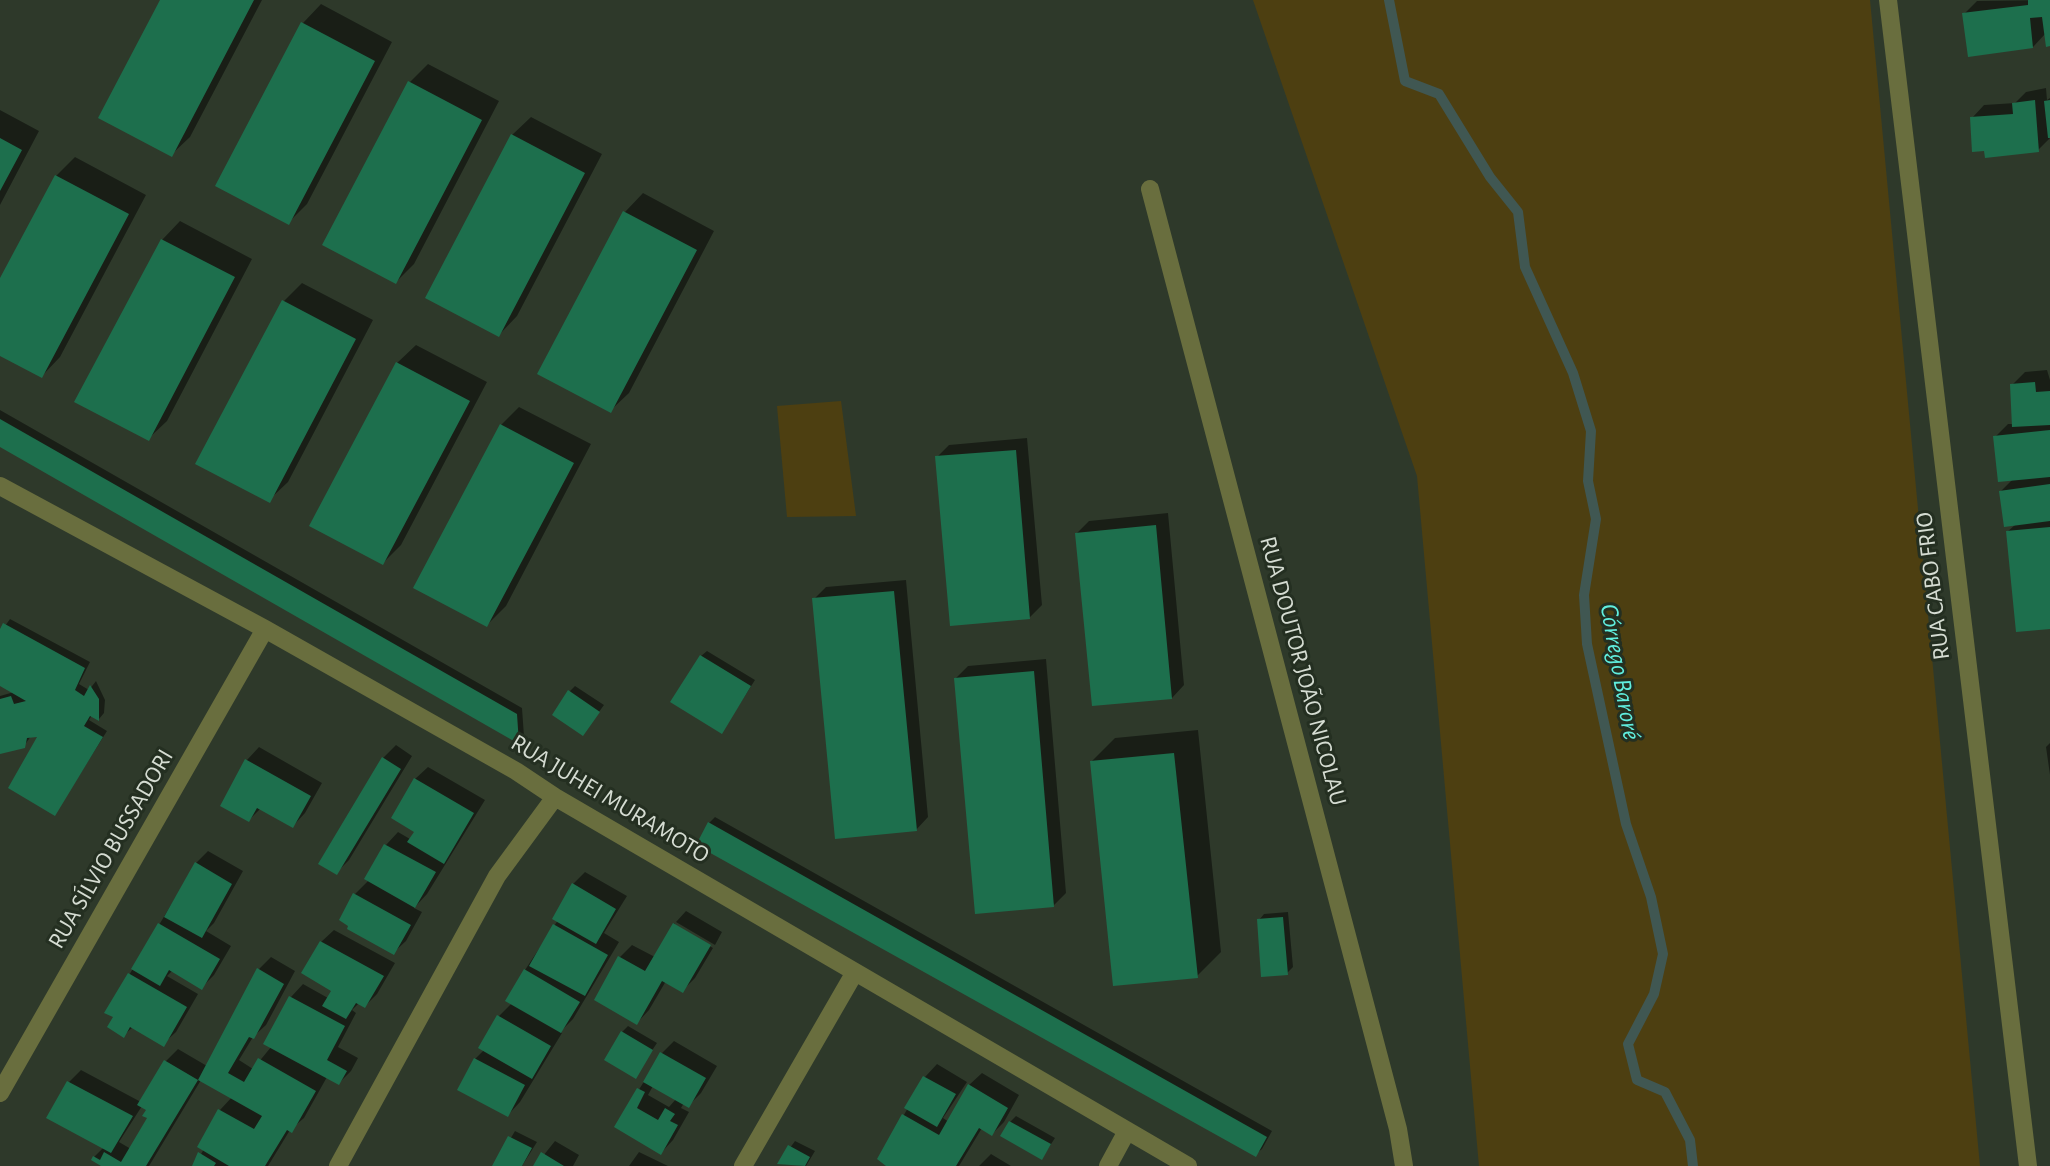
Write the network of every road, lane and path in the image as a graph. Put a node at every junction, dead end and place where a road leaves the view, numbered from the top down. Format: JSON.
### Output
{"nodes":[{"id":1,"x":1888,"y":0,"type":"edge"},
{"id":2,"x":1150,"y":189,"type":"dead end"},
{"id":3,"x":0,"y":486,"type":"edge"},
{"id":4,"x":265,"y":629,"type":"junction"},
{"id":5,"x":555,"y":797,"type":"junction"},
{"id":6,"x":855,"y":972,"type":"junction"},
{"id":7,"x":0,"y":1093,"type":"edge"},
{"id":8,"x":1127,"y":1131,"type":"junction"},
{"id":9,"x":338,"y":1166,"type":"edge"},
{"id":10,"x":743,"y":1166,"type":"edge"},
{"id":11,"x":1108,"y":1166,"type":"edge"},
{"id":12,"x":1188,"y":1166,"type":"edge"},
{"id":13,"x":1404,"y":1166,"type":"edge"},
{"id":14,"x":2028,"y":1166,"type":"edge"}],
"edges":[{"from":1,"to":14,"type":"street","name":"RUA CABO FRIO"},
{"from":2,"to":13,"type":"street","name":"RUA DOUTOR JOÃO NICOLAU"},
{"from":3,"to":4,"type":"street","name":"RUA JUHEI MURAMOTO"},
{"from":4,"to":5,"type":"street","name":"RUA JUHEI MURAMOTO"},
{"from":4,"to":7,"type":"street","name":"RUA SÍLVIO BUSSADORI"},
{"from":5,"to":6,"type":"street","name":"RUA JUHEI MURAMOTO"},
{"from":5,"to":9,"type":"street"},
{"from":6,"to":8,"type":"street","name":"RUA JUHEI MURAMOTO"},
{"from":6,"to":10,"type":"street"},
{"from":8,"to":11,"type":"street"},
{"from":8,"to":12,"type":"street","name":"RUA JUHEI MURAMOTO"}]}
